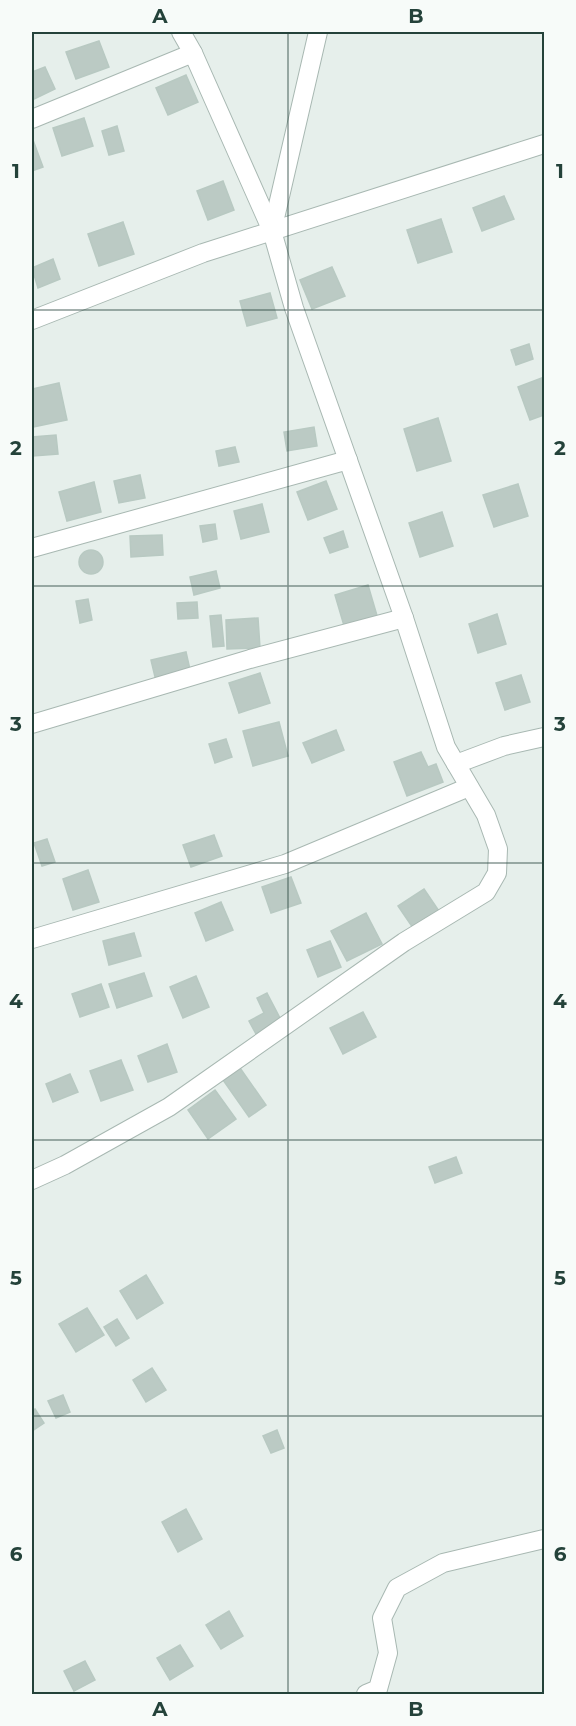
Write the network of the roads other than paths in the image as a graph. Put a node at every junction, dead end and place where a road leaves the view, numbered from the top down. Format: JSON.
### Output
{"nodes":[{"id":1,"x":181,"y":32,"type":"edge"},
{"id":2,"x":318,"y":32,"type":"edge"},
{"id":3,"x":193,"y":53,"type":"junction"},
{"id":4,"x":32,"y":119,"type":"edge"},
{"id":5,"x":544,"y":144,"type":"edge"},
{"id":6,"x":272,"y":231,"type":"junction"},
{"id":7,"x":32,"y":320,"type":"edge"},
{"id":8,"x":348,"y":460,"type":"junction"},
{"id":9,"x":32,"y":548,"type":"edge"},
{"id":10,"x":404,"y":618,"type":"junction"},
{"id":11,"x":32,"y":724,"type":"edge"},
{"id":12,"x":544,"y":737,"type":"edge"},
{"id":13,"x":456,"y":764,"type":"junction"},
{"id":14,"x":469,"y":787,"type":"junction"},
{"id":15,"x":32,"y":939,"type":"edge"},
{"id":16,"x":32,"y":1180,"type":"edge"},
{"id":17,"x":544,"y":1539,"type":"edge"},
{"id":18,"x":366,"y":1695,"type":"edge"}],
"edges":[{"from":1,"to":3,"type":"street"},
{"from":2,"to":6,"type":"street"},
{"from":3,"to":4,"type":"street"},
{"from":3,"to":6,"type":"street"},
{"from":5,"to":6,"type":"street"},
{"from":6,"to":7,"type":"street"},
{"from":6,"to":8,"type":"street"},
{"from":8,"to":9,"type":"street"},
{"from":8,"to":10,"type":"street"},
{"from":10,"to":11,"type":"street"},
{"from":10,"to":13,"type":"street"},
{"from":12,"to":13,"type":"street"},
{"from":13,"to":14,"type":"street"},
{"from":14,"to":15,"type":"street"},
{"from":14,"to":16,"type":"street"},
{"from":17,"to":18,"type":"street"}]}
